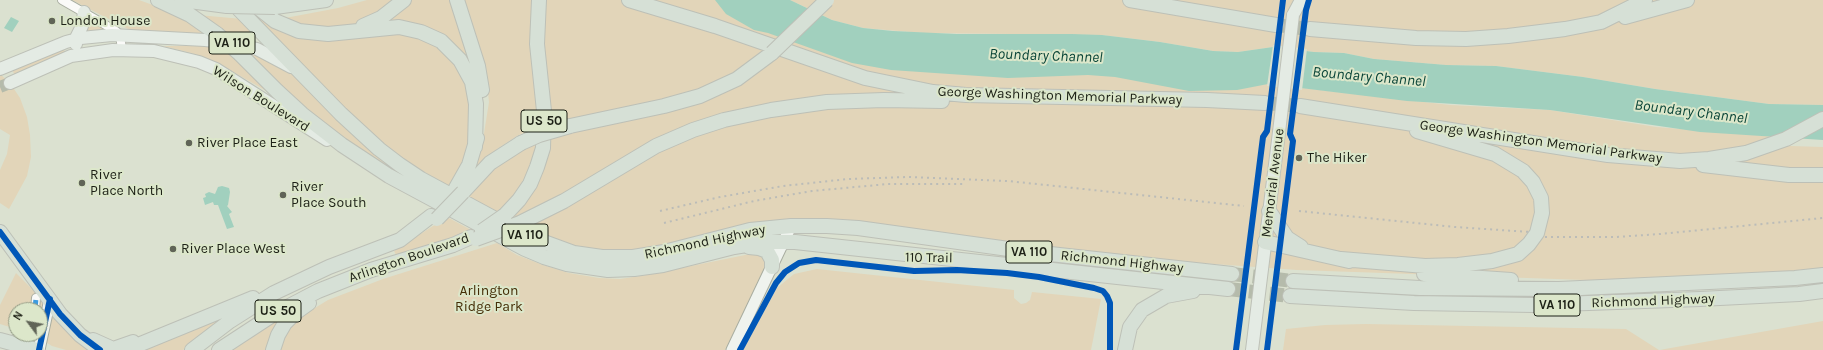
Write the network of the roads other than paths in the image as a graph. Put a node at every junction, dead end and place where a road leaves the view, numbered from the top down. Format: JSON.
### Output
{"nodes":[{"id":1,"x":62,"y":0,"type":"edge"},
{"id":2,"x":158,"y":0,"type":"edge"},
{"id":3,"x":182,"y":0,"type":"edge"},
{"id":4,"x":249,"y":0,"type":"edge"},
{"id":5,"x":326,"y":0,"type":"edge"},
{"id":6,"x":404,"y":0,"type":"edge"},
{"id":7,"x":457,"y":0,"type":"edge"},
{"id":8,"x":539,"y":0,"type":"edge"},
{"id":9,"x":629,"y":0,"type":"edge"},
{"id":10,"x":827,"y":0,"type":"edge"},
{"id":11,"x":1130,"y":0,"type":"edge"},
{"id":12,"x":1645,"y":0,"type":"edge"},
{"id":13,"x":1687,"y":0,"type":"edge"},
{"id":14,"x":228,"y":3,"type":"edge"},
{"id":15,"x":1295,"y":6,"type":"edge"},
{"id":16,"x":84,"y":12,"type":"junction"},
{"id":17,"x":1601,"y":22,"type":"junction"},
{"id":18,"x":1276,"y":25,"type":"tunnel mouth"},
{"id":19,"x":1310,"y":29,"type":"tunnel mouth"},
{"id":20,"x":342,"y":33,"type":"junction"},
{"id":21,"x":120,"y":35,"type":"junction"},
{"id":22,"x":75,"y":40,"type":"junction"},
{"id":23,"x":122,"y":50,"type":"junction"},
{"id":24,"x":78,"y":55,"type":"junction"},
{"id":25,"x":3,"y":75,"type":"edge"},
{"id":26,"x":305,"y":77,"type":"junction"},
{"id":27,"x":1008,"y":96,"type":"junction"},
{"id":28,"x":1265,"y":103,"type":"tunnel mouth"},
{"id":29,"x":1300,"y":106,"type":"tunnel mouth"},
{"id":30,"x":1365,"y":115,"type":"junction"},
{"id":31,"x":1823,"y":118,"type":"edge"},
{"id":32,"x":475,"y":147,"type":"junction"},
{"id":33,"x":1680,"y":162,"type":"junction"},
{"id":34,"x":1823,"y":174,"type":"edge"},
{"id":35,"x":389,"y":176,"type":"junction"},
{"id":36,"x":459,"y":190,"type":"junction"},
{"id":37,"x":1269,"y":211,"type":"junction"},
{"id":38,"x":791,"y":226,"type":"junction"},
{"id":39,"x":0,"y":232,"type":"edge"},
{"id":40,"x":473,"y":238,"type":"junction"},
{"id":41,"x":784,"y":241,"type":"junction"},
{"id":42,"x":1265,"y":242,"type":"junction"},
{"id":43,"x":808,"y":243,"type":"junction"},
{"id":44,"x":734,"y":247,"type":"junction"},
{"id":45,"x":1314,"y":252,"type":"junction"},
{"id":46,"x":1341,"y":259,"type":"junction"},
{"id":47,"x":772,"y":267,"type":"junction"},
{"id":48,"x":1232,"y":274,"type":"tunnel mouth"},
{"id":49,"x":1823,"y":275,"type":"edge"},
{"id":50,"x":343,"y":281,"type":"junction"},
{"id":51,"x":1293,"y":281,"type":"tunnel mouth"},
{"id":52,"x":1622,"y":287,"type":"junction"},
{"id":53,"x":1823,"y":290,"type":"edge"},
{"id":54,"x":274,"y":293,"type":"junction"},
{"id":55,"x":1290,"y":296,"type":"tunnel mouth"},
{"id":56,"x":43,"y":299,"type":"junction"},
{"id":57,"x":41,"y":302,"type":"edge"},
{"id":58,"x":74,"y":329,"type":"junction"},
{"id":59,"x":167,"y":333,"type":"junction"},
{"id":60,"x":0,"y":340,"type":"edge"},
{"id":61,"x":38,"y":350,"type":"edge"},
{"id":62,"x":100,"y":350,"type":"edge"},
{"id":63,"x":126,"y":350,"type":"edge"},
{"id":64,"x":192,"y":350,"type":"edge"},
{"id":65,"x":220,"y":350,"type":"edge"},
{"id":66,"x":273,"y":350,"type":"edge"},
{"id":67,"x":732,"y":350,"type":"edge"},
{"id":68,"x":1125,"y":350,"type":"edge"},
{"id":69,"x":1252,"y":350,"type":"edge"}],
"edges":[{"from":1,"to":16,"type":"street"},
{"from":2,"to":35,"type":"highway","name":"Richmond Highway","bridge":true},
{"from":3,"to":14,"type":"highway"},
{"from":4,"to":20,"type":"highway"},
{"from":5,"to":14,"type":"highway","bridge":true},
{"from":6,"to":20,"type":"highway"},
{"from":7,"to":32,"type":"highway","name":"Arlington Boulevard","number":"US 50"},
{"from":8,"to":40,"type":"highway","name":"Arlington Boulevard","number":"US 50","bridge":true},
{"from":9,"to":27,"type":"highway","name":"George Washington Memorial Parkway"},
{"from":10,"to":36,"type":"highway","bridge":true},
{"from":11,"to":18,"type":"highway"},
{"from":12,"to":17,"type":"highway"},
{"from":13,"to":17,"type":"highway"},
{"from":14,"to":26,"type":"highway","name":"Richmond Highway"},
{"from":15,"to":37,"type":"main road","name":"Memorial Avenue","bridge":true},
{"from":16,"to":21,"type":"street"},
{"from":16,"to":22,"type":"main road"},
{"from":17,"to":19,"type":"highway"},
{"from":20,"to":32,"type":"highway"},
{"from":21,"to":22,"type":"main road","name":"Wilson Boulevard"},
{"from":21,"to":23,"type":"street"},
{"from":21,"to":26,"type":"main road","name":"Wilson Boulevard","number":"VA 110"},
{"from":22,"to":24,"type":"main road"},
{"from":22,"to":25,"type":"main road","name":"Wilson Boulevard"},
{"from":23,"to":24,"type":"main road","name":"Wilson Boulevard"},
{"from":23,"to":35,"type":"main road","name":"Wilson Boulevard","number":"VA 110"},
{"from":24,"to":25,"type":"main road","name":"Wilson Boulevard"},
{"from":26,"to":38,"type":"highway","name":"Richmond Highway","number":"VA 110"},
{"from":27,"to":28,"type":"highway","name":"George Washington Memorial Parkway"},
{"from":27,"to":40,"type":"highway","bridge":true},
{"from":29,"to":30,"type":"highway","name":"George Washington Memorial Parkway"},
{"from":30,"to":33,"type":"highway","name":"George Washington Memorial Parkway"},
{"from":30,"to":46,"type":"highway"},
{"from":31,"to":33,"type":"highway","name":"George Washington Memorial Parkway"},
{"from":32,"to":36,"type":"highway","name":"Arlington Boulevard","number":"US 50"},
{"from":33,"to":34,"type":"highway"},
{"from":35,"to":44,"type":"highway","name":"Richmond Highway","number":"VA 110"},
{"from":36,"to":54,"type":"highway","name":"Arlington Boulevard","number":"US 50"},
{"from":37,"to":42,"type":"main road","name":"Memorial Avenue"},
{"from":37,"to":45,"type":"highway"},
{"from":38,"to":41,"type":"street"},
{"from":38,"to":48,"type":"highway","name":"Richmond Highway","number":"VA 110"},
{"from":39,"to":56,"type":"highway"},
{"from":40,"to":50,"type":"highway","name":"Arlington Boulevard","number":"US 50"},
{"from":41,"to":43,"type":"highway","name":"Richmond Highway","number":"VA 110"},
{"from":41,"to":44,"type":"highway","name":"Richmond Highway","number":"VA 110"},
{"from":41,"to":47,"type":"street"},
{"from":42,"to":45,"type":"highway"},
{"from":42,"to":69,"type":"main road","name":"Memorial Avenue"},
{"from":43,"to":47,"type":"street"},
{"from":43,"to":68,"type":"highway","name":"Richmond Highway","number":"VA 110"},
{"from":44,"to":47,"type":"highway"},
{"from":45,"to":46,"type":"highway"},
{"from":46,"to":52,"type":"highway"},
{"from":47,"to":67,"type":"street"},
{"from":49,"to":52,"type":"highway","name":"Richmond Highway","number":"VA 110"},
{"from":50,"to":65,"type":"highway","name":"Arlington Boulevard","number":"US 50"},
{"from":50,"to":66,"type":"highway"},
{"from":51,"to":52,"type":"highway","name":"Richmond Highway","number":"VA 110"},
{"from":53,"to":55,"type":"highway","name":"Richmond Highway","number":"VA 110"},
{"from":54,"to":59,"type":"highway"},
{"from":54,"to":64,"type":"highway","name":"Arlington Boulevard","number":"US 50"},
{"from":56,"to":57,"type":"street"},
{"from":56,"to":58,"type":"highway"},
{"from":56,"to":61,"type":"street"},
{"from":58,"to":59,"type":"highway"},
{"from":58,"to":62,"type":"highway"},
{"from":59,"to":63,"type":"highway"},
{"from":60,"to":61,"type":"highway"}]}
